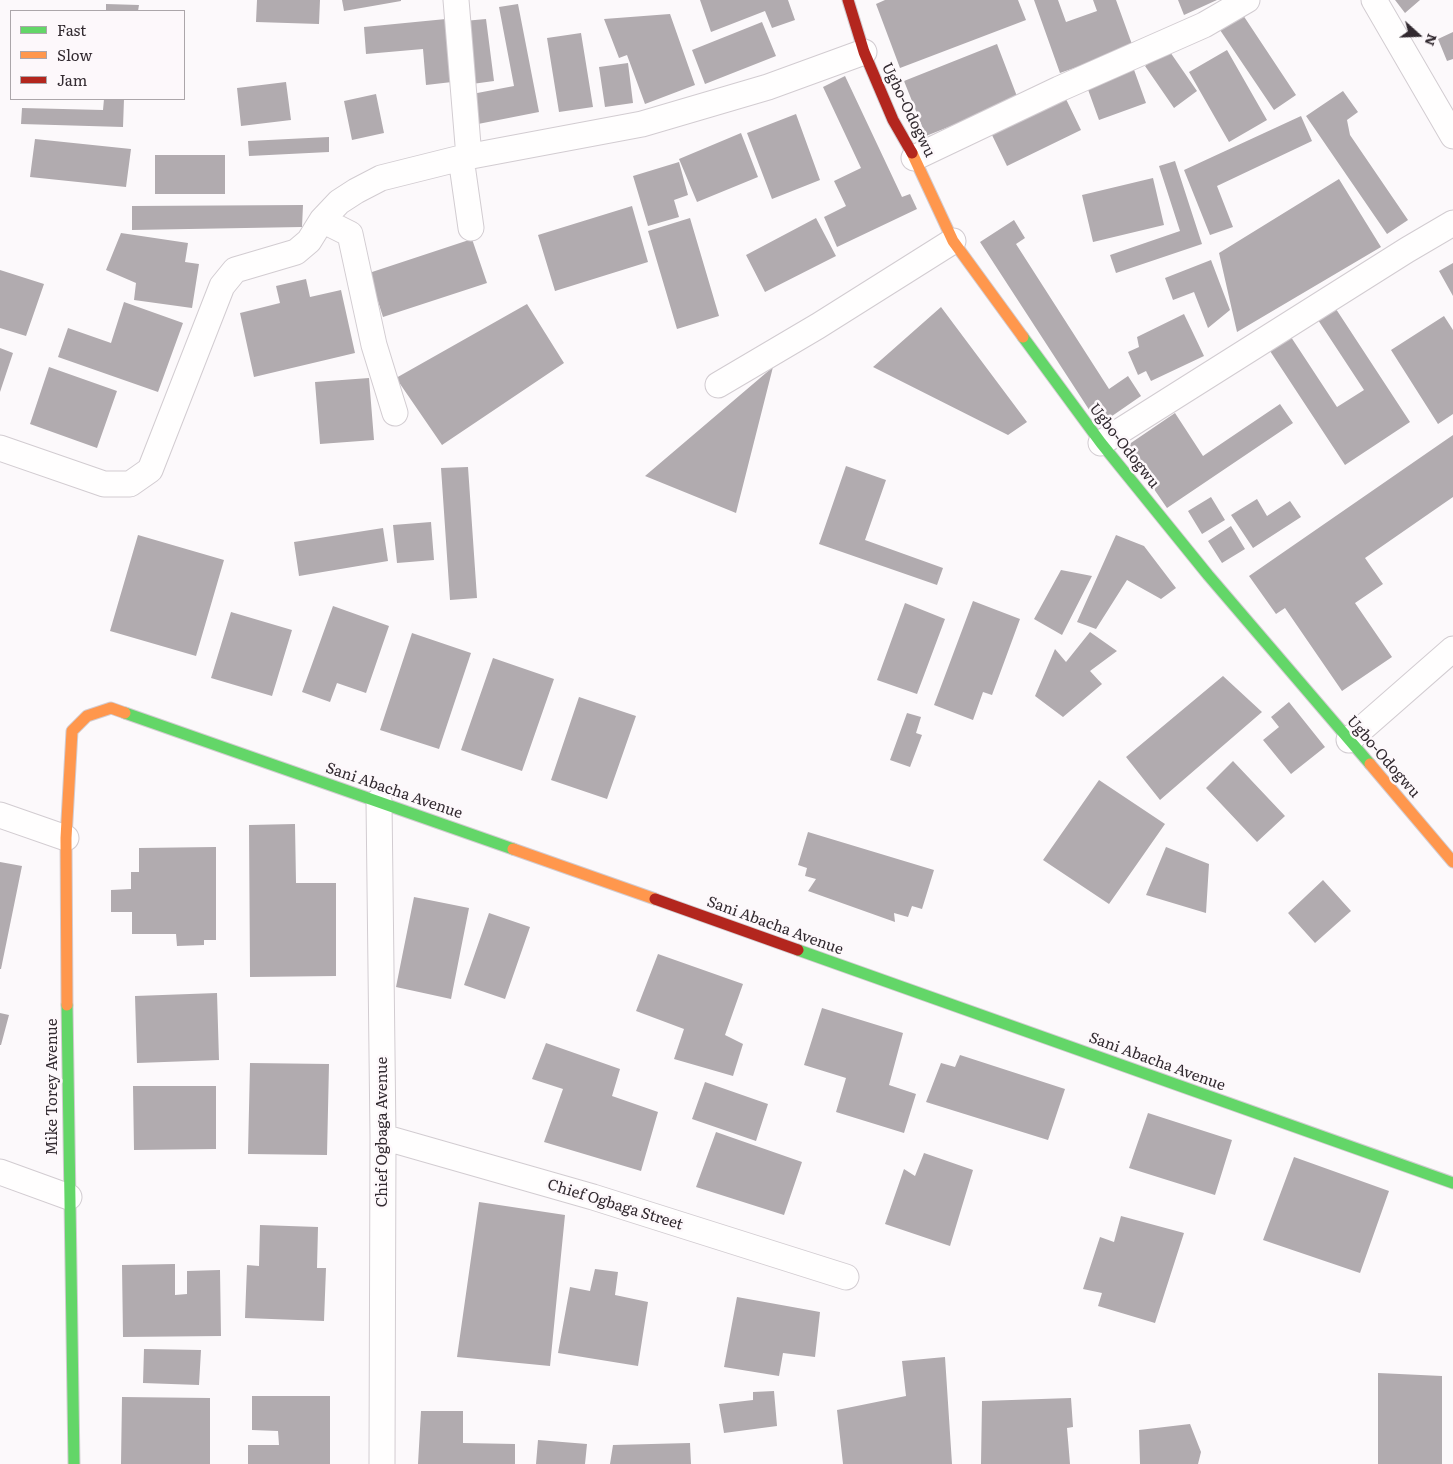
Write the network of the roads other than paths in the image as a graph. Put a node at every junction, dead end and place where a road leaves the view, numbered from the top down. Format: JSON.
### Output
{"nodes":[{"id":1,"x":456,"y":0,"type":"edge"},
{"id":2,"x":848,"y":0,"type":"edge"},
{"id":3,"x":1247,"y":0,"type":"edge"},
{"id":4,"x":1374,"y":0,"type":"edge"},
{"id":5,"x":864,"y":52,"type":"junction"},
{"id":6,"x":1453,"y":136,"type":"edge"},
{"id":7,"x":465,"y":157,"type":"junction"},
{"id":8,"x":914,"y":158,"type":"junction"},
{"id":9,"x":322,"y":220,"type":"junction"},
{"id":10,"x":1453,"y":223,"type":"edge"},
{"id":11,"x":471,"y":228,"type":"dead end"},
{"id":12,"x":953,"y":241,"type":"junction"},
{"id":13,"x":718,"y":385,"type":"dead end"},
{"id":14,"x":396,"y":413,"type":"dead end"},
{"id":15,"x":1100,"y":444,"type":"junction"},
{"id":16,"x":0,"y":448,"type":"edge"},
{"id":17,"x":1453,"y":649,"type":"edge"},
{"id":18,"x":87,"y":716,"type":"joint"},
{"id":19,"x":1349,"y":740,"type":"junction"},
{"id":20,"x":379,"y":801,"type":"junction"},
{"id":21,"x":0,"y":815,"type":"edge"},
{"id":22,"x":66,"y":838,"type":"junction"},
{"id":23,"x":1453,"y":862,"type":"edge"},
{"id":24,"x":383,"y":1137,"type":"junction"},
{"id":25,"x":0,"y":1172,"type":"edge"},
{"id":26,"x":1453,"y":1183,"type":"edge"},
{"id":27,"x":69,"y":1197,"type":"junction"},
{"id":28,"x":846,"y":1276,"type":"dead end"},
{"id":29,"x":74,"y":1464,"type":"edge"},
{"id":30,"x":382,"y":1464,"type":"edge"}],
"edges":[{"from":1,"to":7,"type":"street"},
{"from":2,"to":5,"type":"street","name":"Ugbo-Odogwu"},
{"from":3,"to":8,"type":"street"},
{"from":4,"to":6,"type":"street"},
{"from":5,"to":7,"type":"street"},
{"from":5,"to":8,"type":"street","name":"Ugbo-Odogwu"},
{"from":7,"to":9,"type":"street"},
{"from":7,"to":11,"type":"street"},
{"from":8,"to":12,"type":"street","name":"Ugbo-Odogwu"},
{"from":9,"to":14,"type":"street"},
{"from":9,"to":16,"type":"street"},
{"from":10,"to":15,"type":"street"},
{"from":12,"to":13,"type":"street"},
{"from":12,"to":15,"type":"street","name":"Ugbo-Odogwu"},
{"from":15,"to":19,"type":"street","name":"Ugbo-Odogwu"},
{"from":17,"to":19,"type":"street"},
{"from":18,"to":20,"type":"street","name":"Sani Abacha Avenue"},
{"from":18,"to":22,"type":"street","name":"Mike Torey Avenue"},
{"from":19,"to":23,"type":"street","name":"Ugbo-Odogwu"},
{"from":20,"to":24,"type":"street","name":"Chief Ogbaga Avenue"},
{"from":20,"to":26,"type":"street","name":"Sani Abacha Avenue"},
{"from":21,"to":22,"type":"street"},
{"from":22,"to":27,"type":"street","name":"Mike Torey Avenue"},
{"from":24,"to":28,"type":"street","name":"Chief Ogbaga Street"},
{"from":24,"to":30,"type":"street","name":"Chief Ogbaga Avenue"},
{"from":25,"to":27,"type":"street"},
{"from":27,"to":29,"type":"street","name":"Mike Torey Avenue"}]}
